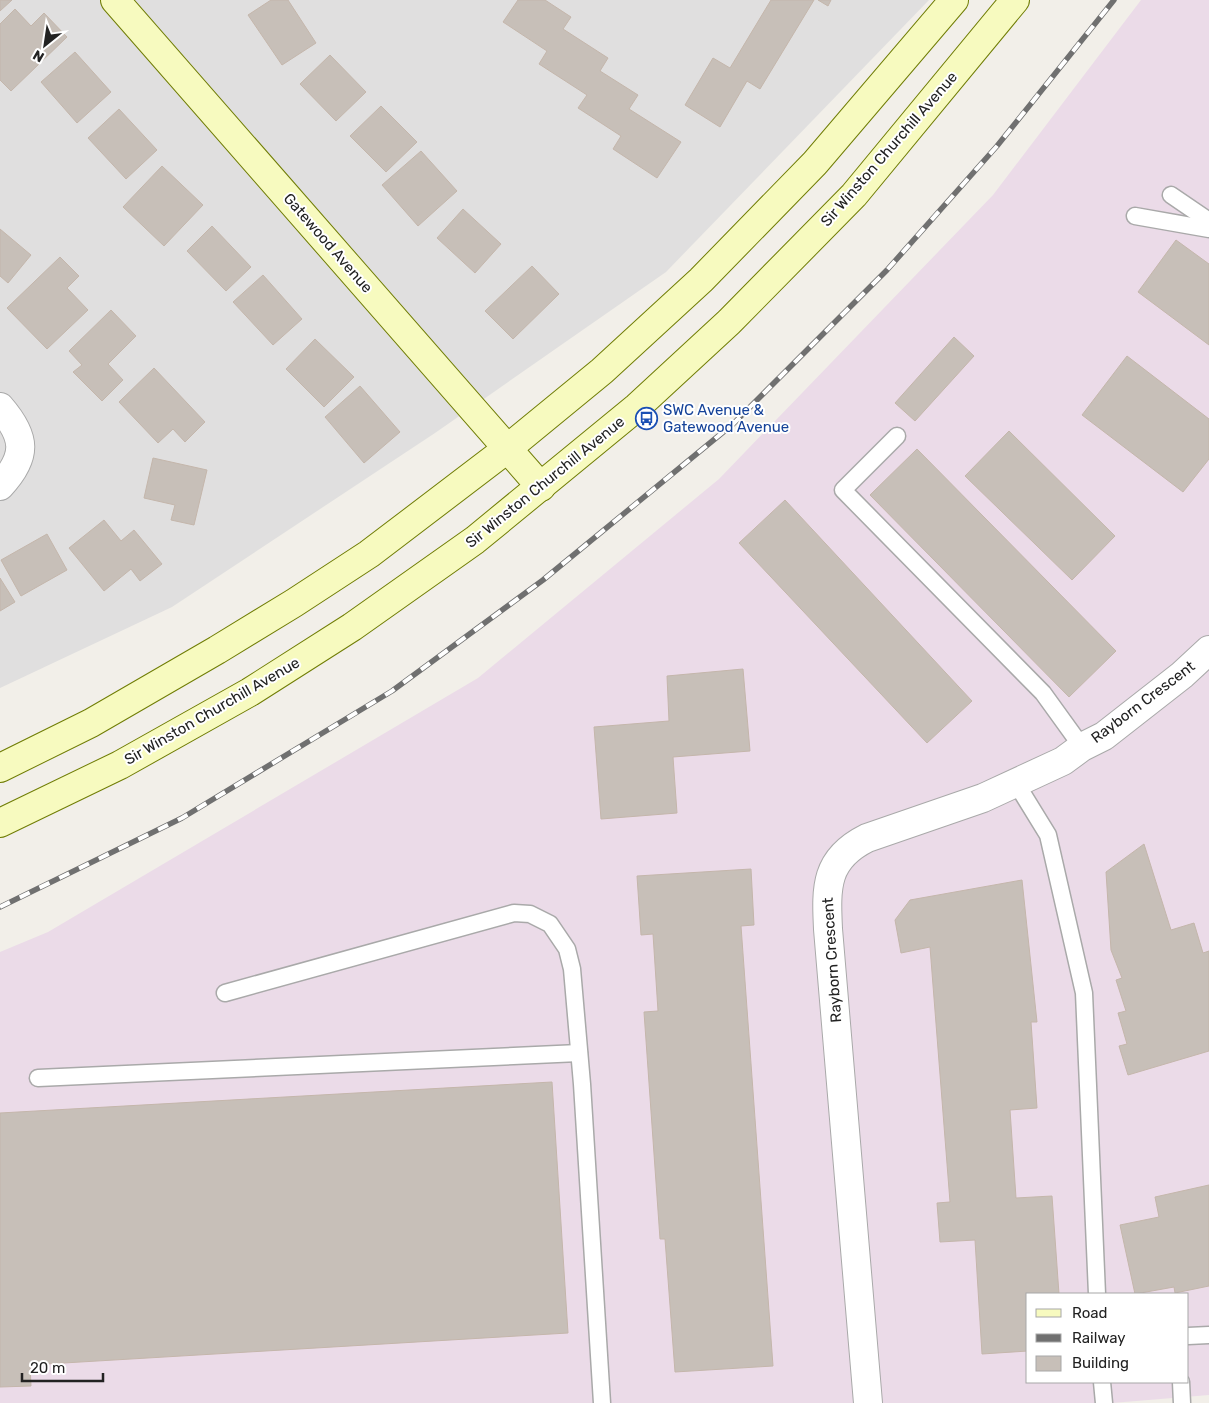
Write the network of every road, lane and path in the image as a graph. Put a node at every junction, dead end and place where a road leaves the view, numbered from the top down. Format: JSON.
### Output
{"nodes":[{"id":1,"x":115,"y":0,"type":"edge"},
{"id":2,"x":954,"y":0,"type":"edge"},
{"id":3,"x":1015,"y":0,"type":"edge"},
{"id":4,"x":1171,"y":195,"type":"dead end"},
{"id":5,"x":1135,"y":216,"type":"dead end"},
{"id":6,"x":1209,"y":221,"type":"edge"},
{"id":7,"x":1209,"y":229,"type":"edge"},
{"id":8,"x":0,"y":407,"type":"edge"},
{"id":9,"x":896,"y":436,"type":"dead end"},
{"id":10,"x":507,"y":449,"type":"junction"},
{"id":11,"x":0,"y":486,"type":"edge"},
{"id":12,"x":541,"y":487,"type":"junction"},
{"id":13,"x":1209,"y":650,"type":"edge"},
{"id":14,"x":1082,"y":747,"type":"junction"},
{"id":15,"x":0,"y":768,"type":"edge"},
{"id":16,"x":1016,"y":783,"type":"junction"},
{"id":17,"x":0,"y":823,"type":"edge"},
{"id":18,"x":225,"y":993,"type":"dead end"},
{"id":19,"x":580,"y":1052,"type":"junction"},
{"id":20,"x":38,"y":1078,"type":"dead end"},
{"id":21,"x":1097,"y":1293,"type":"edge"},
{"id":22,"x":1209,"y":1335,"type":"edge"},
{"id":23,"x":1189,"y":1336,"type":"edge"},
{"id":24,"x":1102,"y":1383,"type":"edge"},
{"id":25,"x":1181,"y":1383,"type":"edge"},
{"id":26,"x":602,"y":1403,"type":"edge"},
{"id":27,"x":868,"y":1403,"type":"edge"},
{"id":28,"x":1104,"y":1403,"type":"edge"},
{"id":29,"x":1182,"y":1403,"type":"edge"}],
"edges":[{"from":1,"to":10,"type":"main road","name":"Gatewood Avenue"},
{"from":2,"to":10,"type":"main road"},
{"from":3,"to":12,"type":"main road","name":"Sir Winston Churchill Avenue"},
{"from":4,"to":6,"type":"lane"},
{"from":5,"to":7,"type":"lane"},
{"from":8,"to":11,"type":"street"},
{"from":9,"to":14,"type":"lane"},
{"from":10,"to":12,"type":"main road","name":"Gatewood Avenue"},
{"from":10,"to":15,"type":"main road"},
{"from":12,"to":17,"type":"main road","name":"Sir Winston Churchill Avenue"},
{"from":13,"to":14,"type":"street","name":"Rayborn Crescent"},
{"from":14,"to":16,"type":"street","name":"Rayborn Crescent"},
{"from":16,"to":21,"type":"lane"},
{"from":16,"to":27,"type":"street","name":"Rayborn Crescent"},
{"from":18,"to":19,"type":"lane"},
{"from":19,"to":20,"type":"lane"},
{"from":19,"to":26,"type":"lane"},
{"from":22,"to":23,"type":"lane"},
{"from":24,"to":28,"type":"lane"},
{"from":25,"to":29,"type":"lane"}]}
